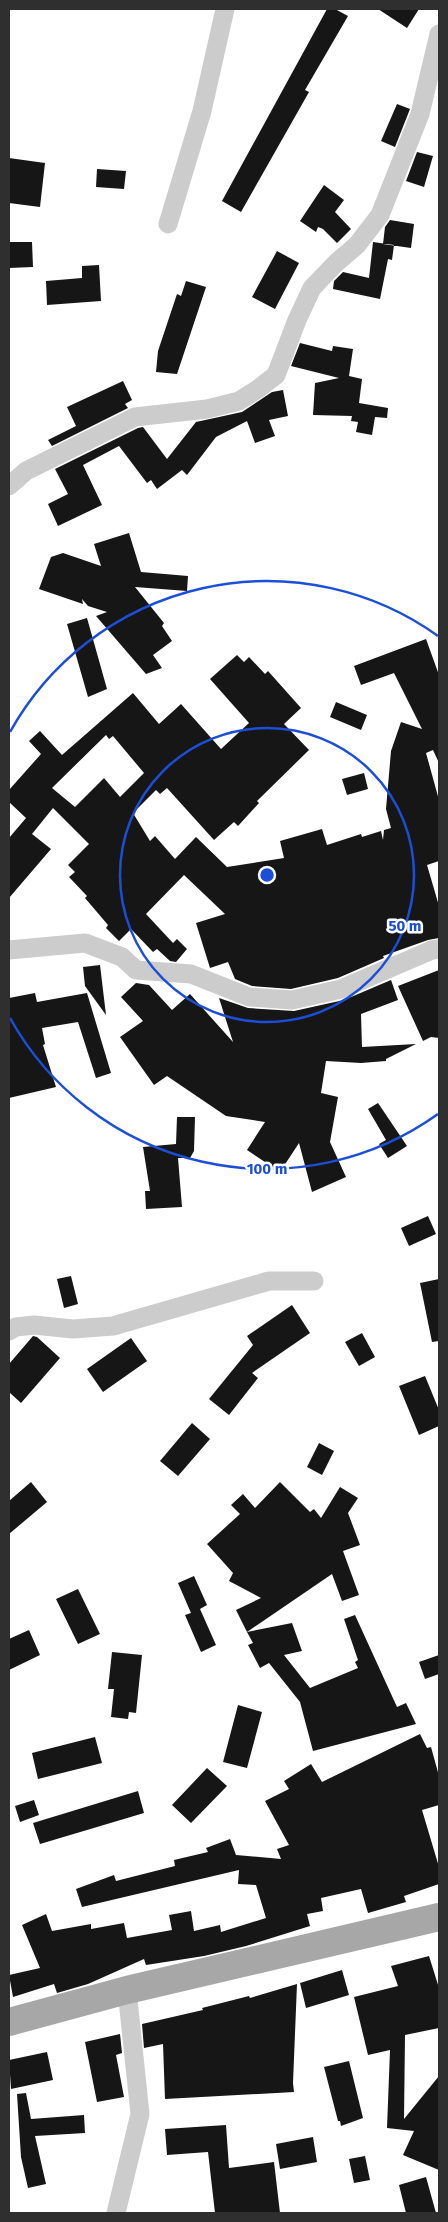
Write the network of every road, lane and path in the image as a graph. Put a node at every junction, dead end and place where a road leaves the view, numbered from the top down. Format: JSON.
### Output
{"nodes":[{"id":1,"x":225,"y":9,"type":"edge"},
{"id":2,"x":439,"y":34,"type":"edge"},
{"id":3,"x":168,"y":224,"type":"dead end"},
{"id":4,"x":9,"y":486,"type":"edge"},
{"id":5,"x":439,"y":949,"type":"edge"},
{"id":6,"x":9,"y":950,"type":"edge"},
{"id":7,"x":314,"y":1281,"type":"dead end"},
{"id":8,"x":9,"y":1331,"type":"edge"},
{"id":9,"x":439,"y":1917,"type":"edge"},
{"id":10,"x":126,"y":1990,"type":"junction"},
{"id":11,"x":9,"y":2022,"type":"edge"},
{"id":12,"x":116,"y":2213,"type":"edge"}],
"edges":[{"from":1,"to":3,"type":"street"},
{"from":2,"to":4,"type":"street"},
{"from":5,"to":6,"type":"street"},
{"from":7,"to":8,"type":"street"},
{"from":9,"to":10,"type":"main road"},
{"from":10,"to":11,"type":"main road"},
{"from":10,"to":12,"type":"street"}]}
